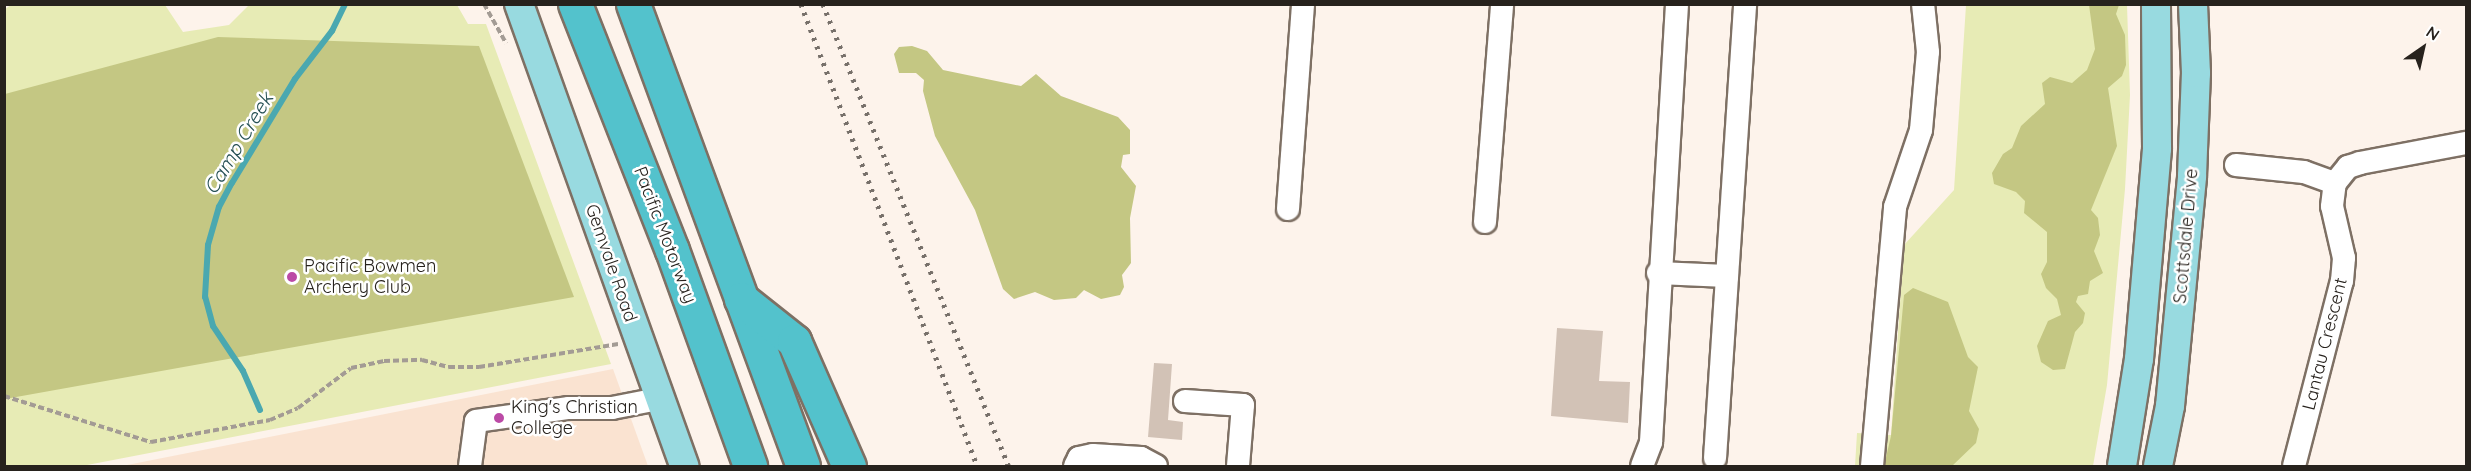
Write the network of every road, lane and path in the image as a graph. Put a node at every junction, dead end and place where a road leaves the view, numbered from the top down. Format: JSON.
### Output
{"nodes":[{"id":1,"x":517,"y":4,"type":"edge"},
{"id":2,"x":575,"y":4,"type":"edge"},
{"id":3,"x":633,"y":4,"type":"edge"},
{"id":4,"x":1303,"y":4,"type":"edge"},
{"id":5,"x":1502,"y":4,"type":"edge"},
{"id":6,"x":1677,"y":4,"type":"edge"},
{"id":7,"x":1745,"y":4,"type":"edge"},
{"id":8,"x":1923,"y":4,"type":"edge"},
{"id":9,"x":2156,"y":4,"type":"edge"},
{"id":10,"x":2193,"y":4,"type":"edge"},
{"id":11,"x":2466,"y":142,"type":"edge"},
{"id":12,"x":2236,"y":165,"type":"dead end"},
{"id":13,"x":2336,"y":183,"type":"junction"},
{"id":14,"x":1288,"y":209,"type":"dead end"},
{"id":15,"x":1485,"y":222,"type":"dead end"},
{"id":16,"x":1658,"y":273,"type":"junction"},
{"id":17,"x":1727,"y":276,"type":"junction"},
{"id":18,"x":741,"y":299,"type":"junction"},
{"id":19,"x":642,"y":351,"type":"junction"},
{"id":20,"x":4,"y":396,"type":"edge"},
{"id":21,"x":658,"y":399,"type":"junction"},
{"id":22,"x":1185,"y":401,"type":"dead end"},
{"id":23,"x":1714,"y":458,"type":"dead end"},
{"id":24,"x":1152,"y":464,"type":"edge"},
{"id":25,"x":470,"y":466,"type":"edge"},
{"id":26,"x":684,"y":466,"type":"edge"},
{"id":27,"x":750,"y":466,"type":"edge"},
{"id":28,"x":803,"y":466,"type":"edge"},
{"id":29,"x":849,"y":466,"type":"edge"},
{"id":30,"x":1075,"y":466,"type":"edge"},
{"id":31,"x":1238,"y":466,"type":"edge"},
{"id":32,"x":1642,"y":466,"type":"edge"},
{"id":33,"x":1872,"y":466,"type":"edge"},
{"id":34,"x":2122,"y":466,"type":"edge"},
{"id":35,"x":2157,"y":466,"type":"edge"},
{"id":36,"x":2294,"y":466,"type":"edge"}],
"edges":[{"from":1,"to":19,"type":"main road","name":"Gemvale Road"},
{"from":2,"to":27,"type":"highway","name":"Pacific Motorway"},
{"from":3,"to":18,"type":"highway"},
{"from":4,"to":14,"type":"street"},
{"from":5,"to":15,"type":"street"},
{"from":6,"to":16,"type":"street"},
{"from":7,"to":17,"type":"street"},
{"from":8,"to":33,"type":"street"},
{"from":9,"to":34,"type":"main road","name":"Scottsdale Drive"},
{"from":10,"to":35,"type":"main road","name":"Scottsdale Drive"},
{"from":11,"to":13,"type":"street"},
{"from":12,"to":13,"type":"street"},
{"from":13,"to":36,"type":"street","name":"Lantau Crescent"},
{"from":16,"to":17,"type":"street"},
{"from":16,"to":32,"type":"street"},
{"from":17,"to":23,"type":"street"},
{"from":18,"to":28,"type":"highway"},
{"from":18,"to":29,"type":"highway"},
{"from":19,"to":20,"type":"path"},
{"from":19,"to":21,"type":"main road","name":"Gemvale Road"},
{"from":21,"to":25,"type":"street"},
{"from":21,"to":26,"type":"main road","name":"Gemvale Road"},
{"from":22,"to":31,"type":"street"},
{"from":24,"to":30,"type":"street"}]}
